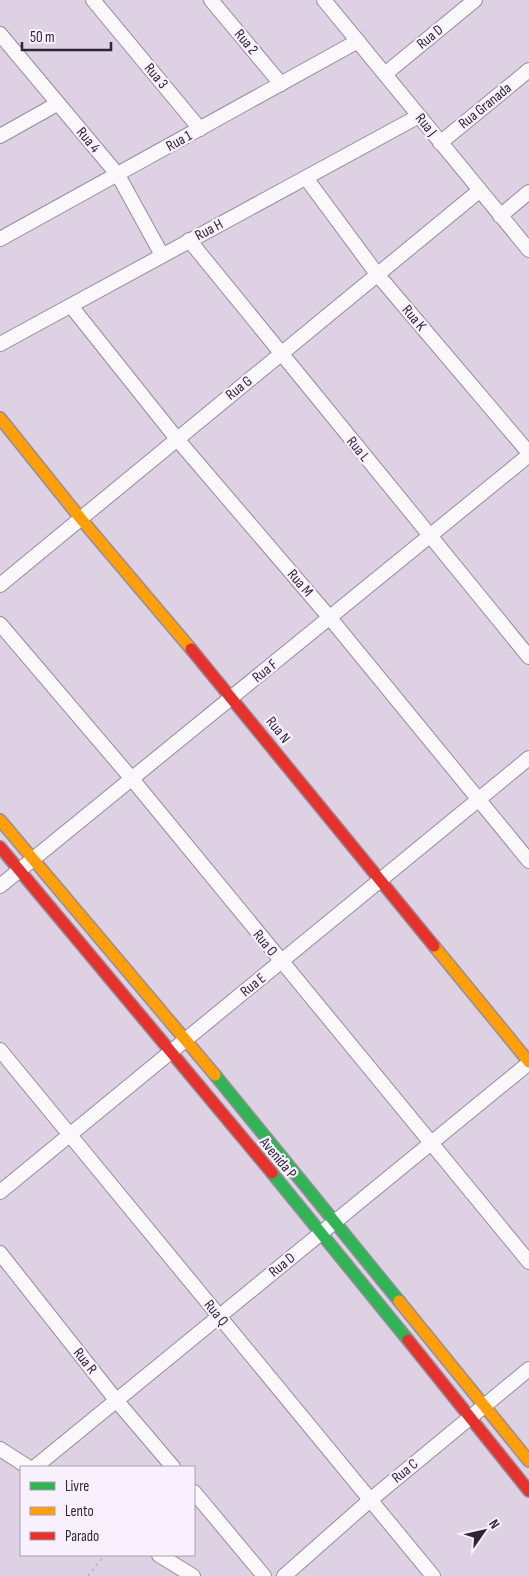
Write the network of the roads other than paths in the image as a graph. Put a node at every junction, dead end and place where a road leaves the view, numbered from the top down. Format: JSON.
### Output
{"nodes":[{"id":1,"x":93,"y":0,"type":"edge"},
{"id":2,"x":210,"y":0,"type":"edge"},
{"id":3,"x":324,"y":0,"type":"edge"},
{"id":4,"x":475,"y":0,"type":"edge"},
{"id":5,"x":0,"y":34,"type":"edge"},
{"id":6,"x":358,"y":41,"type":"junction"},
{"id":7,"x":529,"y":70,"type":"edge"},
{"id":8,"x":385,"y":74,"type":"junction"},
{"id":9,"x":281,"y":84,"type":"junction"},
{"id":10,"x":57,"y":104,"type":"junction"},
{"id":11,"x":419,"y":116,"type":"junction"},
{"id":12,"x":200,"y":129,"type":"junction"},
{"id":13,"x":0,"y":136,"type":"edge"},
{"id":14,"x":440,"y":142,"type":"junction"},
{"id":15,"x":118,"y":175,"type":"junction"},
{"id":16,"x":306,"y":178,"type":"junction"},
{"id":17,"x":479,"y":191,"type":"junction"},
{"id":18,"x":529,"y":192,"type":"edge"},
{"id":19,"x":500,"y":216,"type":"junction"},
{"id":20,"x":0,"y":240,"type":"edge"},
{"id":21,"x":189,"y":240,"type":"junction"},
{"id":22,"x":529,"y":250,"type":"edge"},
{"id":23,"x":162,"y":255,"type":"junction"},
{"id":24,"x":377,"y":274,"type":"junction"},
{"id":25,"x":71,"y":306,"type":"junction"},
{"id":26,"x":0,"y":344,"type":"edge"},
{"id":27,"x":280,"y":354,"type":"junction"},
{"id":28,"x":0,"y":418,"type":"edge"},
{"id":29,"x":177,"y":439,"type":"junction"},
{"id":30,"x":529,"y":454,"type":"edge"},
{"id":31,"x":81,"y":519,"type":"junction"},
{"id":32,"x":430,"y":536,"type":"junction"},
{"id":33,"x":0,"y":585,"type":"edge"},
{"id":34,"x":330,"y":618,"type":"junction"},
{"id":35,"x":0,"y":624,"type":"edge"},
{"id":36,"x":529,"y":657,"type":"edge"},
{"id":37,"x":232,"y":698,"type":"junction"},
{"id":38,"x":529,"y":758,"type":"edge"},
{"id":39,"x":132,"y":779,"type":"junction"},
{"id":40,"x":479,"y":799,"type":"junction"},
{"id":41,"x":0,"y":820,"type":"edge"},
{"id":42,"x":0,"y":847,"type":"edge"},
{"id":43,"x":33,"y":860,"type":"junction"},
{"id":44,"x":529,"y":861,"type":"edge"},
{"id":45,"x":19,"y":870,"type":"junction"},
{"id":46,"x":381,"y":880,"type":"junction"},
{"id":47,"x":0,"y":886,"type":"edge"},
{"id":48,"x":281,"y":963,"type":"junction"},
{"id":49,"x":186,"y":1040,"type":"junction"},
{"id":50,"x":0,"y":1050,"type":"edge"},
{"id":51,"x":170,"y":1052,"type":"junction"},
{"id":52,"x":529,"y":1063,"type":"edge"},
{"id":53,"x":70,"y":1136,"type":"junction"},
{"id":54,"x":430,"y":1142,"type":"junction"},
{"id":55,"x":0,"y":1192,"type":"edge"},
{"id":56,"x":335,"y":1222,"type":"junction"},
{"id":57,"x":322,"y":1233,"type":"junction"},
{"id":58,"x":0,"y":1253,"type":"edge"},
{"id":59,"x":529,"y":1262,"type":"edge"},
{"id":60,"x":219,"y":1316,"type":"junction"},
{"id":61,"x":529,"y":1369,"type":"edge"},
{"id":62,"x":116,"y":1400,"type":"junction"},
{"id":63,"x":484,"y":1406,"type":"junction"},
{"id":64,"x":470,"y":1419,"type":"junction"},
{"id":65,"x":0,"y":1449,"type":"edge"},
{"id":66,"x":529,"y":1461,"type":"edge"},
{"id":67,"x":26,"y":1466,"type":"edge"},
{"id":68,"x":36,"y":1466,"type":"edge"},
{"id":69,"x":172,"y":1466,"type":"edge"},
{"id":70,"x":529,"y":1491,"type":"edge"},
{"id":71,"x":195,"y":1493,"type":"edge"},
{"id":72,"x":369,"y":1501,"type":"junction"},
{"id":73,"x":161,"y":1556,"type":"edge"},
{"id":74,"x":192,"y":1576,"type":"edge"},
{"id":75,"x":264,"y":1576,"type":"edge"},
{"id":76,"x":284,"y":1576,"type":"edge"},
{"id":77,"x":432,"y":1576,"type":"edge"}],
"edges":[{"from":1,"to":12,"type":"street","name":"Rua 3"},
{"from":2,"to":9,"type":"street","name":"Rua 2"},
{"from":3,"to":6,"type":"street","name":"Rua J"},
{"from":4,"to":8,"type":"street","name":"Rua D"},
{"from":5,"to":10,"type":"street","name":"Rua 4"},
{"from":6,"to":8,"type":"street","name":"Rua J"},
{"from":6,"to":9,"type":"street","name":"Rua 1"},
{"from":7,"to":14,"type":"street","name":"Rua Granada"},
{"from":8,"to":11,"type":"street","name":"Rua J"},
{"from":9,"to":12,"type":"street","name":"Rua 1"},
{"from":10,"to":13,"type":"street"},
{"from":10,"to":15,"type":"street","name":"Rua 4"},
{"from":11,"to":14,"type":"street","name":"Rua J"},
{"from":11,"to":16,"type":"street","name":"Rua H"},
{"from":12,"to":15,"type":"street","name":"Rua 1"},
{"from":14,"to":17,"type":"street","name":"Rua J"},
{"from":15,"to":20,"type":"street","name":"Rua 1"},
{"from":15,"to":23,"type":"street","name":"Rua 4"},
{"from":16,"to":21,"type":"street","name":"Rua H"},
{"from":16,"to":24,"type":"street","name":"Rua K"},
{"from":17,"to":19,"type":"street","name":"Rua J"},
{"from":17,"to":24,"type":"street","name":"Rua G"},
{"from":18,"to":19,"type":"street"},
{"from":19,"to":22,"type":"street","name":"Rua J"},
{"from":21,"to":23,"type":"street","name":"Rua H"},
{"from":21,"to":27,"type":"street","name":"Rua L"},
{"from":23,"to":25,"type":"street","name":"Rua H"},
{"from":24,"to":27,"type":"street","name":"Rua G"},
{"from":24,"to":30,"type":"street","name":"Rua K"},
{"from":25,"to":26,"type":"street","name":"Rua H"},
{"from":25,"to":29,"type":"street","name":"Rua M"},
{"from":27,"to":29,"type":"street","name":"Rua G"},
{"from":27,"to":32,"type":"street","name":"Rua L"},
{"from":28,"to":31,"type":"street","name":"Rua N"},
{"from":29,"to":31,"type":"street","name":"Rua G"},
{"from":29,"to":34,"type":"street","name":"Rua M"},
{"from":30,"to":32,"type":"street","name":"Rua F"},
{"from":31,"to":33,"type":"street","name":"Rua G"},
{"from":31,"to":37,"type":"street","name":"Rua N"},
{"from":32,"to":34,"type":"street","name":"Rua F"},
{"from":32,"to":36,"type":"street","name":"Rua L"},
{"from":34,"to":37,"type":"street","name":"Rua F"},
{"from":34,"to":40,"type":"street","name":"Rua M"},
{"from":35,"to":39,"type":"street","name":"Rua O"},
{"from":37,"to":39,"type":"street","name":"Rua F"},
{"from":37,"to":46,"type":"street","name":"Rua N"},
{"from":38,"to":40,"type":"street","name":"Rua E"},
{"from":39,"to":43,"type":"street","name":"Rua F"},
{"from":39,"to":48,"type":"street","name":"Rua O"},
{"from":40,"to":44,"type":"street","name":"Rua M"},
{"from":40,"to":46,"type":"street","name":"Rua E"},
{"from":41,"to":43,"type":"street","name":"Avenida P"},
{"from":42,"to":45,"type":"street","name":"Avenida P"},
{"from":43,"to":45,"type":"street","name":"Rua F"},
{"from":43,"to":49,"type":"street","name":"Avenida P"},
{"from":45,"to":47,"type":"street","name":"Rua F"},
{"from":45,"to":51,"type":"street","name":"Avenida P"},
{"from":46,"to":48,"type":"street","name":"Rua E"},
{"from":46,"to":52,"type":"street","name":"Rua N"},
{"from":48,"to":49,"type":"street","name":"Rua E"},
{"from":48,"to":54,"type":"street","name":"Rua O"},
{"from":49,"to":51,"type":"street","name":"Rua E"},
{"from":49,"to":56,"type":"street","name":"Avenida P"},
{"from":50,"to":53,"type":"street","name":"Rua Q"},
{"from":51,"to":53,"type":"street","name":"Rua E"},
{"from":51,"to":57,"type":"street","name":"Avenida P"},
{"from":52,"to":54,"type":"street","name":"Rua D"},
{"from":53,"to":55,"type":"street","name":"Rua E"},
{"from":53,"to":60,"type":"street","name":"Rua Q"},
{"from":54,"to":56,"type":"street","name":"Rua D"},
{"from":54,"to":59,"type":"street","name":"Rua O"},
{"from":56,"to":57,"type":"street","name":"Rua D"},
{"from":56,"to":63,"type":"street","name":"Avenida P"},
{"from":57,"to":60,"type":"street","name":"Rua D"},
{"from":57,"to":64,"type":"street","name":"Avenida P"},
{"from":58,"to":62,"type":"street","name":"Rua R"},
{"from":60,"to":62,"type":"street","name":"Rua D"},
{"from":60,"to":72,"type":"street","name":"Rua Q"},
{"from":61,"to":63,"type":"street","name":"Rua C"},
{"from":62,"to":68,"type":"street","name":"Rua D"},
{"from":62,"to":69,"type":"street","name":"Rua R"},
{"from":63,"to":64,"type":"street","name":"Rua C"},
{"from":63,"to":66,"type":"street","name":"Avenida P"},
{"from":64,"to":70,"type":"street","name":"Avenida P"},
{"from":64,"to":72,"type":"street","name":"Rua C"},
{"from":65,"to":67,"type":"street"},
{"from":71,"to":75,"type":"street"},
{"from":72,"to":76,"type":"street","name":"Rua C"},
{"from":72,"to":77,"type":"street","name":"Rua Q"},
{"from":73,"to":74,"type":"street"}]}
